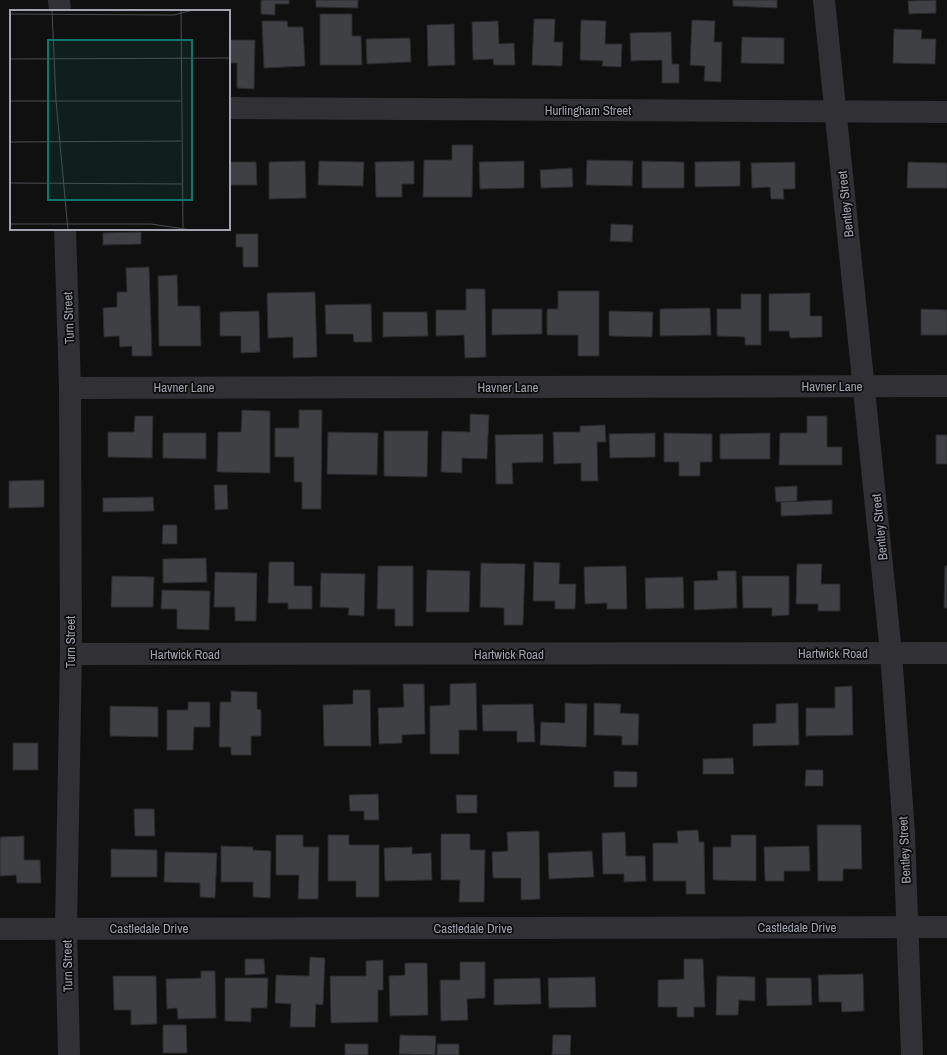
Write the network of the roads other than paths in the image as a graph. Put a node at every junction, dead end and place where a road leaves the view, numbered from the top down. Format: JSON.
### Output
{"nodes":[{"id":1,"x":824,"y":0,"type":"edge"},
{"id":2,"x":230,"y":108,"type":"edge"},
{"id":3,"x":835,"y":112,"type":"junction"},
{"id":4,"x":947,"y":112,"type":"edge"},
{"id":5,"x":65,"y":230,"type":"edge"},
{"id":6,"x":865,"y":386,"type":"junction"},
{"id":7,"x":947,"y":386,"type":"edge"},
{"id":8,"x":70,"y":388,"type":"junction"},
{"id":9,"x":892,"y":653,"type":"junction"},
{"id":10,"x":947,"y":653,"type":"edge"},
{"id":11,"x":71,"y":654,"type":"junction"},
{"id":12,"x":907,"y":927,"type":"junction"},
{"id":13,"x":947,"y":927,"type":"edge"},
{"id":14,"x":66,"y":928,"type":"junction"},
{"id":15,"x":0,"y":929,"type":"edge"},
{"id":16,"x":69,"y":1055,"type":"edge"},
{"id":17,"x":912,"y":1055,"type":"edge"}],
"edges":[{"from":1,"to":3,"type":"street","name":"Bentley Street"},
{"from":2,"to":3,"type":"street","name":"Hurlingham Street"},
{"from":3,"to":4,"type":"street","name":"Hurlingham Street"},
{"from":3,"to":6,"type":"street","name":"Bentley Street"},
{"from":5,"to":8,"type":"street","name":"Turn Street"},
{"from":6,"to":7,"type":"street","name":"Havner Lane"},
{"from":6,"to":8,"type":"street","name":"Havner Lane"},
{"from":6,"to":9,"type":"street","name":"Bentley Street"},
{"from":8,"to":11,"type":"street","name":"Turn Street"},
{"from":9,"to":10,"type":"street","name":"Hartwick Road"},
{"from":9,"to":11,"type":"street","name":"Hartwick Road"},
{"from":9,"to":12,"type":"street","name":"Bentley Street"},
{"from":11,"to":14,"type":"street","name":"Turn Street"},
{"from":12,"to":13,"type":"street","name":"Castledale Drive"},
{"from":12,"to":14,"type":"street","name":"Castledale Drive"},
{"from":12,"to":17,"type":"street","name":"Bentley Street"},
{"from":14,"to":15,"type":"street","name":"Castledale Drive"},
{"from":14,"to":16,"type":"street","name":"Turn Street"}]}
